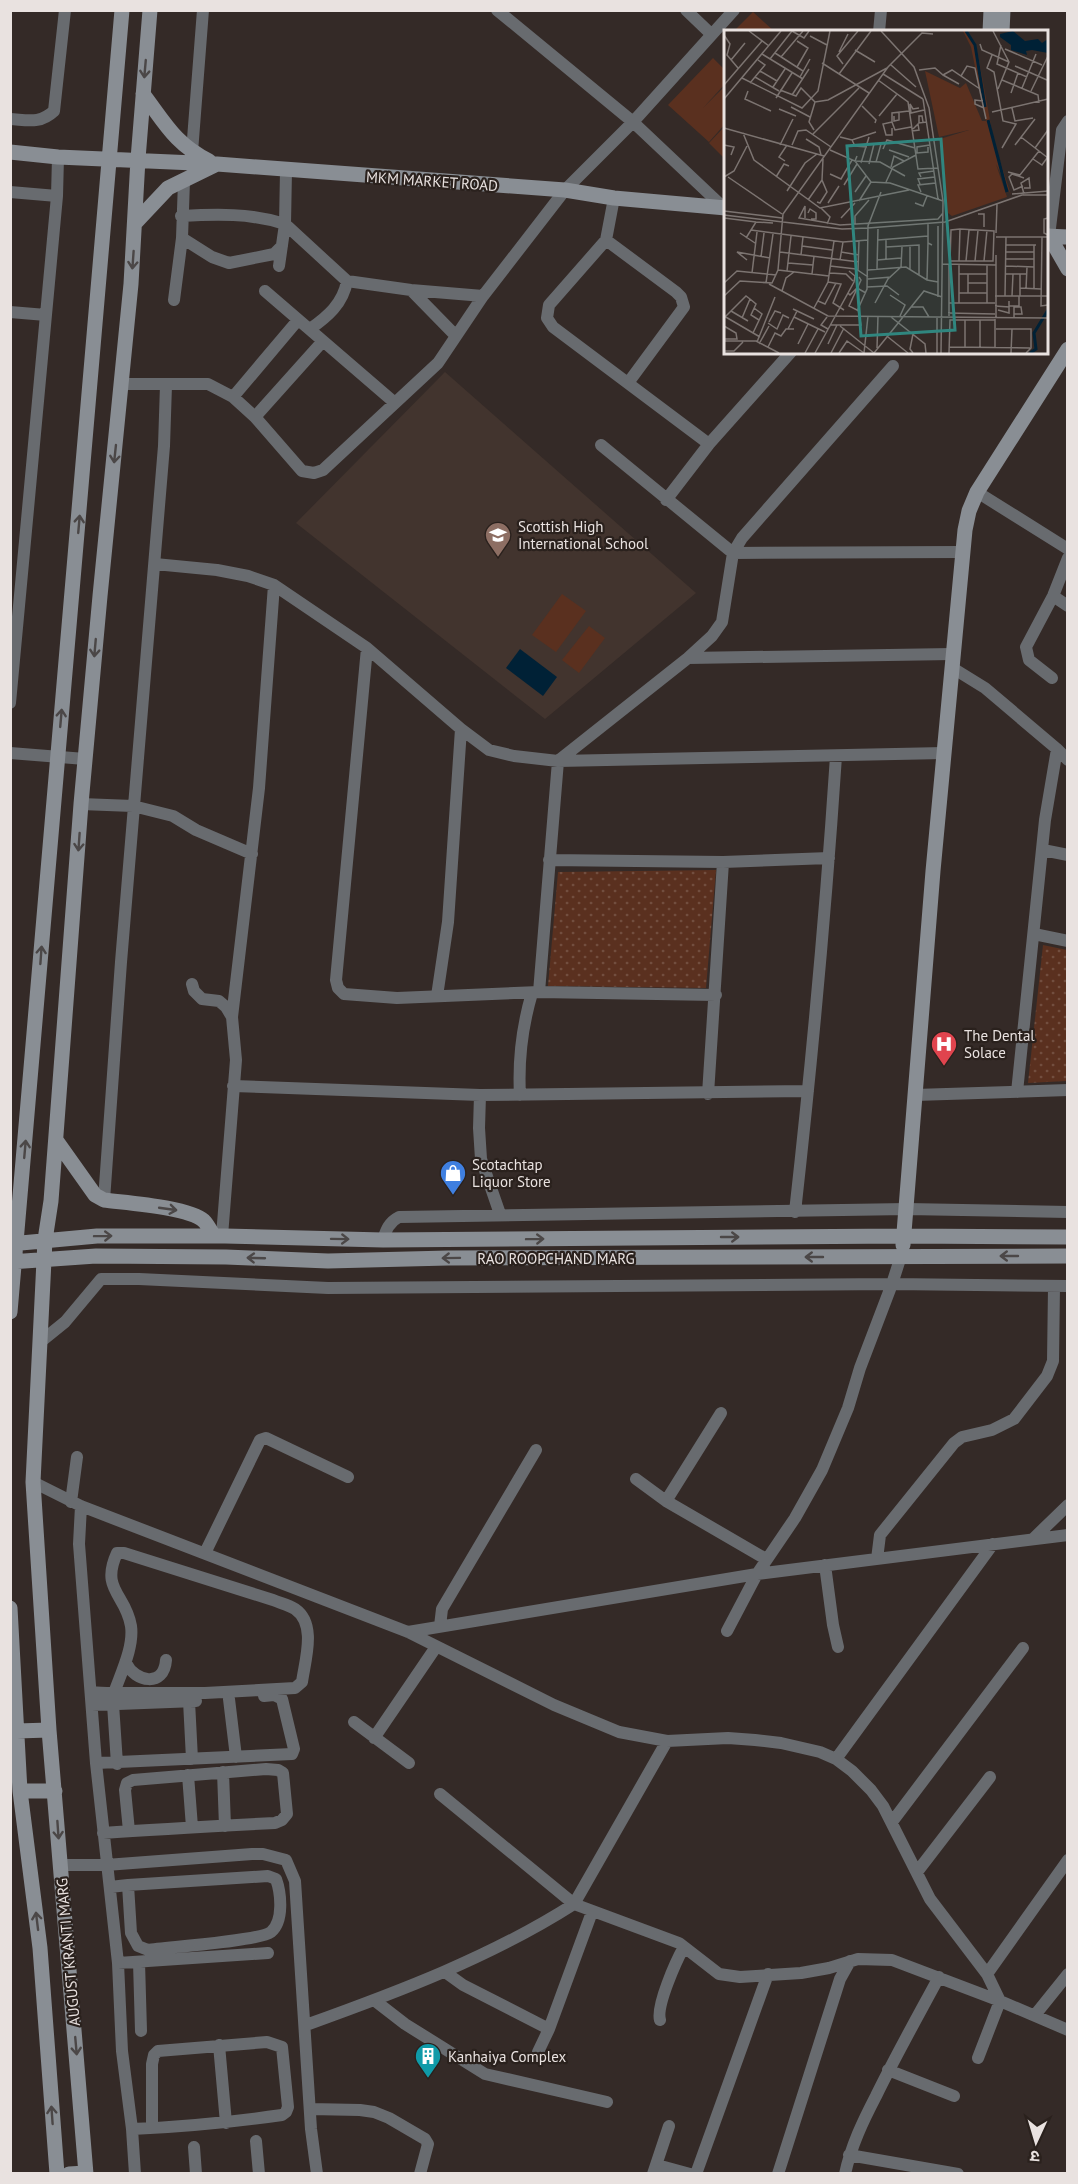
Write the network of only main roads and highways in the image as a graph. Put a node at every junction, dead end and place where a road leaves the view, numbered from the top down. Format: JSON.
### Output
{"nodes":[{"id":1,"x":122,"y":10,"type":"edge"},
{"id":2,"x":150,"y":10,"type":"edge"},
{"id":3,"x":991,"y":10,"type":"edge"},
{"id":4,"x":1003,"y":10,"type":"edge"},
{"id":5,"x":990,"y":30,"type":"edge"},
{"id":6,"x":1002,"y":30,"type":"edge"},
{"id":7,"x":143,"y":94,"type":"junction"},
{"id":8,"x":10,"y":152,"type":"edge"},
{"id":9,"x":138,"y":159,"type":"junction"},
{"id":10,"x":108,"y":160,"type":"junction"},
{"id":11,"x":217,"y":165,"type":"junction"},
{"id":12,"x":724,"y":207,"type":"edge"},
{"id":13,"x":136,"y":222,"type":"junction"},
{"id":14,"x":1048,"y":236,"type":"edge"},
{"id":15,"x":1068,"y":237,"type":"edge"},
{"id":16,"x":1068,"y":270,"type":"edge"},
{"id":17,"x":1068,"y":349,"type":"edge"},
{"id":18,"x":56,"y":1140,"type":"junction"},
{"id":19,"x":22,"y":1185,"type":"junction"},
{"id":20,"x":10,"y":1203,"type":"edge"},
{"id":21,"x":218,"y":1236,"type":"junction"},
{"id":22,"x":904,"y":1236,"type":"junction"},
{"id":23,"x":1068,"y":1237,"type":"edge"},
{"id":24,"x":45,"y":1240,"type":"junction"},
{"id":25,"x":14,"y":1243,"type":"edge"},
{"id":26,"x":901,"y":1256,"type":"junction"},
{"id":27,"x":1068,"y":1256,"type":"edge"},
{"id":28,"x":44,"y":1259,"type":"junction"},
{"id":29,"x":13,"y":1261,"type":"edge"},
{"id":30,"x":10,"y":1312,"type":"edge"},
{"id":31,"x":10,"y":1608,"type":"edge"},
{"id":32,"x":49,"y":1730,"type":"junction"},
{"id":33,"x":17,"y":1731,"type":"junction"},
{"id":34,"x":20,"y":1791,"type":"junction"},
{"id":35,"x":55,"y":1791,"type":"junction"},
{"id":36,"x":86,"y":2173,"type":"edge"},
{"id":37,"x":57,"y":2174,"type":"edge"},
{"id":38,"x":69,"y":2174,"type":"edge"}],
"edges":[{"from":1,"to":10,"type":"main road"},
{"from":2,"to":7,"type":"main road","name":"AUGUST KRANTI MARG","one_way":true},
{"from":3,"to":5,"type":"main road"},
{"from":4,"to":6,"type":"main road"},
{"from":7,"to":9,"type":"main road","name":"AUGUST KRANTI MARG"},
{"from":7,"to":11,"type":"main road"},
{"from":8,"to":10,"type":"main road","name":"MKM MARKET ROAD"},
{"from":9,"to":10,"type":"main road","name":"MKM MARKET ROAD"},
{"from":9,"to":11,"type":"main road","name":"MKM MARKET ROAD"},
{"from":9,"to":13,"type":"main road","name":"AUGUST KRANTI MARG"},
{"from":19,"to":10,"type":"main road","one_way":true},
{"from":11,"to":12,"type":"main road","name":"MKM MARKET ROAD"},
{"from":11,"to":13,"type":"main road"},
{"from":13,"to":18,"type":"main road","name":"AUGUST KRANTI MARG","one_way":true},
{"from":14,"to":15,"type":"main road"},
{"from":14,"to":16,"type":"main road"},
{"from":17,"to":22,"type":"main road"},
{"from":18,"to":21,"type":"main road","one_way":true},
{"from":18,"to":24,"type":"main road","name":"AUGUST KRANTI MARG"},
{"from":19,"to":20,"type":"main road"},
{"from":19,"to":25,"type":"main road"},
{"from":21,"to":22,"type":"main road","name":"RAO ROOPCHAND MARG","one_way":true},
{"from":24,"to":21,"type":"main road","name":"RAO ROOPCHAND MARG","one_way":true},
{"from":22,"to":23,"type":"main road","name":"RAO ROOPCHAND MARG"},
{"from":22,"to":26,"type":"main road"},
{"from":24,"to":25,"type":"main road","name":"RAO ROOPCHAND MARG"},
{"from":24,"to":28,"type":"main road","name":"AUGUST KRANTI MARG"},
{"from":25,"to":29,"type":"main road"},
{"from":27,"to":26,"type":"main road","name":"RAO ROOPCHAND MARG","one_way":true},
{"from":26,"to":28,"type":"main road","name":"RAO ROOPCHAND MARG","one_way":true},
{"from":28,"to":29,"type":"main road","name":"RAO ROOPCHAND MARG"},
{"from":28,"to":32,"type":"main road","name":"AUGUST KRANTI MARG"},
{"from":29,"to":30,"type":"main road"},
{"from":31,"to":33,"type":"main road","name":"AUGUST KRANTI MARG"},
{"from":32,"to":33,"type":"main road"},
{"from":32,"to":35,"type":"main road","name":"AUGUST KRANTI MARG"},
{"from":33,"to":34,"type":"main road","name":"AUGUST KRANTI MARG"},
{"from":34,"to":35,"type":"main road"},
{"from":37,"to":34,"type":"main road","name":"AUGUST KRANTI MARG","one_way":true},
{"from":35,"to":36,"type":"main road","name":"AUGUST KRANTI MARG","one_way":true},
{"from":36,"to":38,"type":"main road"}]}
